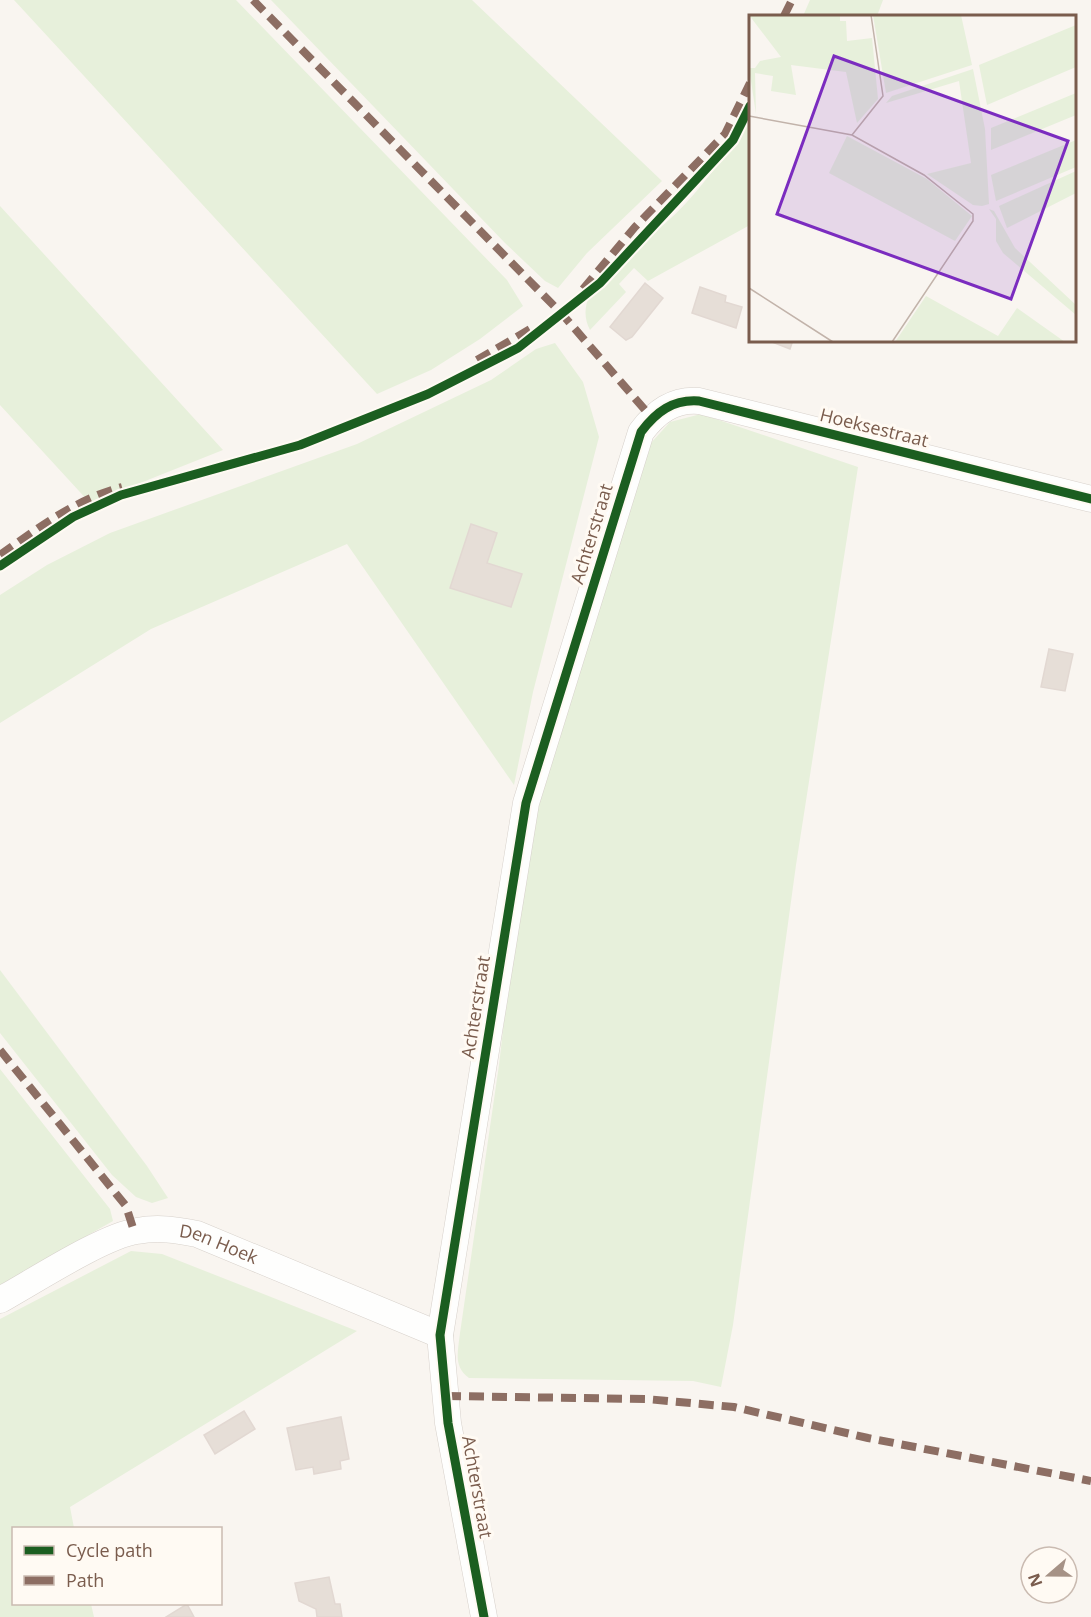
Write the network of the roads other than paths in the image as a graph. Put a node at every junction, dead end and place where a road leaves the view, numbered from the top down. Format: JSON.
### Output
{"nodes":[{"id":1,"x":652,"y":418,"type":"joint"},
{"id":2,"x":1091,"y":500,"type":"edge"},
{"id":3,"x":0,"y":1300,"type":"edge"},
{"id":4,"x":440,"y":1335,"type":"junction"},
{"id":5,"x":484,"y":1617,"type":"edge"}],
"edges":[{"from":1,"to":2,"type":"street","name":"Hoeksestraat"},
{"from":1,"to":4,"type":"street","name":"Achterstraat"},
{"from":3,"to":4,"type":"street","name":"Den Hoek"},
{"from":4,"to":5,"type":"street","name":"Achterstraat"}]}
